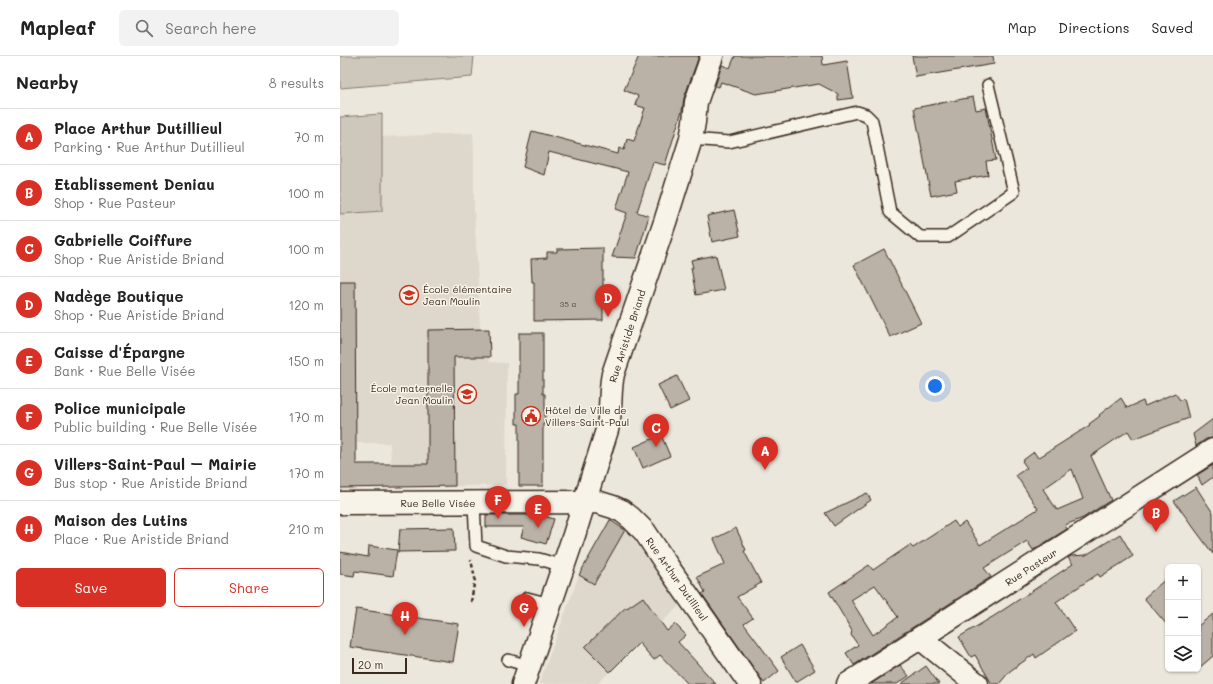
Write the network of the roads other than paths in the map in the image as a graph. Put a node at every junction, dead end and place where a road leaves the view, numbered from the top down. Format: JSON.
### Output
{"nodes":[{"id":1,"x":712,"y":56,"type":"edge"},
{"id":2,"x":988,"y":85,"type":"dead end"},
{"id":3,"x":691,"y":139,"type":"junction"},
{"id":4,"x":1213,"y":450,"type":"edge"},
{"id":5,"x":584,"y":502,"type":"junction"},
{"id":6,"x":340,"y":503,"type":"edge"},
{"id":7,"x":474,"y":503,"type":"junction"},
{"id":8,"x":563,"y":566,"type":"junction"},
{"id":9,"x":527,"y":598,"type":"dead end"},
{"id":10,"x":550,"y":604,"type":"junction"},
{"id":11,"x":920,"y":638,"type":"junction"},
{"id":12,"x":508,"y":660,"type":"dead end"},
{"id":13,"x":526,"y":675,"type":"edge"},
{"id":14,"x":750,"y":684,"type":"edge"},
{"id":15,"x":848,"y":684,"type":"edge"},
{"id":16,"x":977,"y":684,"type":"edge"}],
"edges":[{"from":1,"to":3,"type":"street","name":"Rue Aristide Briand"},
{"from":2,"to":3,"type":"lane"},
{"from":3,"to":5,"type":"street","name":"Rue Aristide Briand"},
{"from":4,"to":11,"type":"street","name":"Rue Pasteur"},
{"from":5,"to":7,"type":"street","name":"Rue Belle Visée"},
{"from":5,"to":8,"type":"street","name":"Rue Aristide Briand"},
{"from":5,"to":14,"type":"street","name":"Rue Arthur Dutillieul"},
{"from":6,"to":7,"type":"street","name":"Rue Belle Visée"},
{"from":7,"to":8,"type":"lane"},
{"from":8,"to":10,"type":"street","name":"Rue Aristide Briand"},
{"from":9,"to":10,"type":"lane"},
{"from":10,"to":13,"type":"street","name":"Rue Aristide Briand"},
{"from":11,"to":15,"type":"street","name":"Rue Pasteur"},
{"from":11,"to":16,"type":"street"},
{"from":12,"to":13,"type":"lane"}]}
